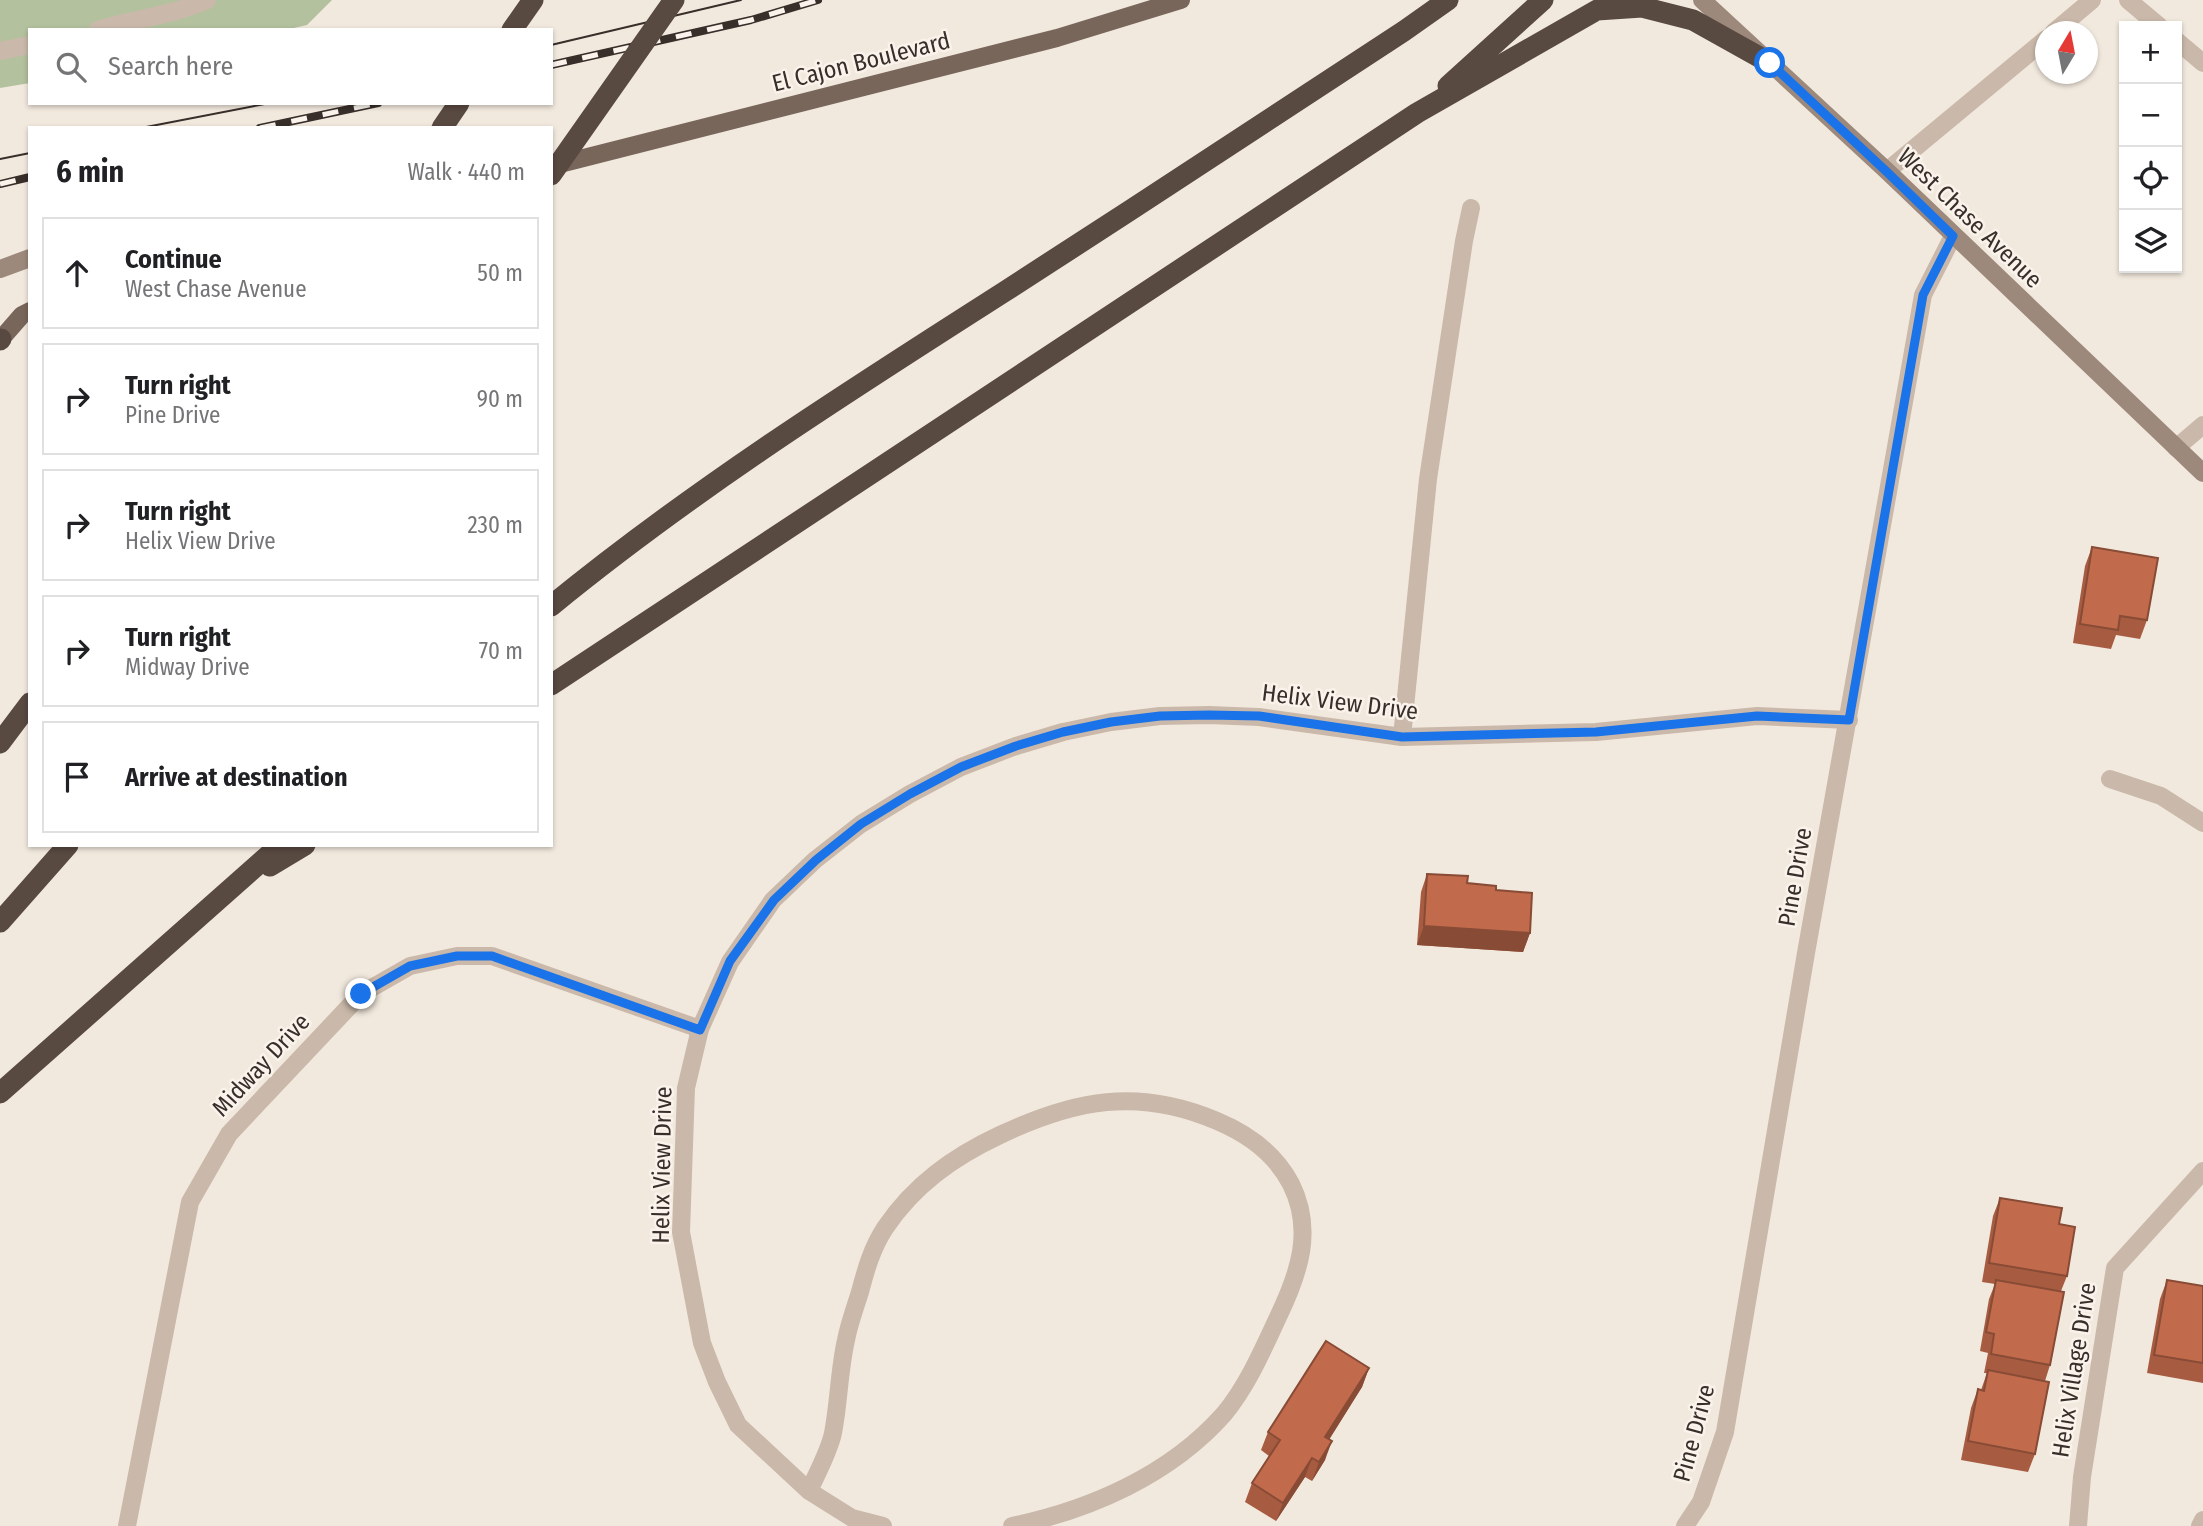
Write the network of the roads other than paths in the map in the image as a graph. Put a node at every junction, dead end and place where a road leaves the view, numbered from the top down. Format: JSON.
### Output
{"nodes":[{"id":1,"x":207,"y":0,"type":"edge"},
{"id":2,"x":533,"y":0,"type":"edge"},
{"id":3,"x":674,"y":0,"type":"edge"},
{"id":4,"x":1181,"y":0,"type":"edge"},
{"id":5,"x":1448,"y":0,"type":"edge"},
{"id":6,"x":1543,"y":0,"type":"edge"},
{"id":7,"x":1702,"y":0,"type":"edge"},
{"id":8,"x":2092,"y":0,"type":"edge"},
{"id":9,"x":2128,"y":0,"type":"edge"},
{"id":10,"x":2067,"y":21,"type":"edge"},
{"id":11,"x":2153,"y":21,"type":"edge"},
{"id":12,"x":106,"y":28,"type":"edge"},
{"id":13,"x":513,"y":28,"type":"edge"},
{"id":14,"x":28,"y":45,"type":"edge"},
{"id":15,"x":2182,"y":45,"type":"edge"},
{"id":16,"x":2035,"y":48,"type":"edge"},
{"id":17,"x":0,"y":51,"type":"edge"},
{"id":18,"x":1770,"y":63,"type":"junction"},
{"id":19,"x":2203,"y":63,"type":"edge"},
{"id":20,"x":458,"y":105,"type":"edge"},
{"id":21,"x":1418,"y":113,"type":"junction"},
{"id":22,"x":443,"y":126,"type":"edge"},
{"id":23,"x":553,"y":165,"type":"edge"},
{"id":24,"x":553,"y":172,"type":"edge"},
{"id":25,"x":1887,"y":172,"type":"junction"},
{"id":26,"x":1471,"y":208,"type":"dead end"},
{"id":27,"x":1953,"y":236,"type":"junction"},
{"id":28,"x":28,"y":259,"type":"edge"},
{"id":29,"x":0,"y":269,"type":"edge"},
{"id":30,"x":28,"y":312,"type":"edge"},
{"id":31,"x":0,"y":340,"type":"edge"},
{"id":32,"x":2203,"y":425,"type":"edge"},
{"id":33,"x":2176,"y":448,"type":"junction"},
{"id":34,"x":2203,"y":473,"type":"edge"},
{"id":35,"x":553,"y":604,"type":"edge"},
{"id":36,"x":553,"y":684,"type":"edge"},
{"id":37,"x":28,"y":706,"type":"edge"},
{"id":38,"x":1849,"y":720,"type":"junction"},
{"id":39,"x":1402,"y":737,"type":"junction"},
{"id":40,"x":0,"y":743,"type":"edge"},
{"id":41,"x":2110,"y":779,"type":"dead end"},
{"id":42,"x":2203,"y":822,"type":"edge"},
{"id":43,"x":66,"y":847,"type":"edge"},
{"id":44,"x":278,"y":847,"type":"edge"},
{"id":45,"x":302,"y":847,"type":"edge"},
{"id":46,"x":232,"y":888,"type":"junction"},
{"id":47,"x":0,"y":922,"type":"edge"},
{"id":48,"x":700,"y":1030,"type":"junction"},
{"id":49,"x":0,"y":1093,"type":"edge"},
{"id":50,"x":2203,"y":1171,"type":"edge"},
{"id":51,"x":809,"y":1491,"type":"junction"},
{"id":52,"x":2203,"y":1520,"type":"edge"},
{"id":53,"x":127,"y":1526,"type":"edge"},
{"id":54,"x":883,"y":1526,"type":"edge"},
{"id":55,"x":1012,"y":1526,"type":"edge"},
{"id":56,"x":1685,"y":1526,"type":"edge"},
{"id":57,"x":2078,"y":1526,"type":"edge"},
{"id":58,"x":2200,"y":1526,"type":"edge"}],
"edges":[{"from":1,"to":12,"type":"street"},
{"from":2,"to":13,"type":"highway"},
{"from":3,"to":24,"type":"highway","bridge":true},
{"from":4,"to":23,"type":"main road","name":"El Cajon Boulevard"},
{"from":5,"to":35,"type":"highway"},
{"from":6,"to":21,"type":"highway"},
{"from":7,"to":18,"type":"main road","name":"West Chase Avenue"},
{"from":8,"to":10,"type":"street"},
{"from":9,"to":11,"type":"street"},
{"from":14,"to":17,"type":"street"},
{"from":15,"to":19,"type":"street"},
{"from":16,"to":25,"type":"street"},
{"from":18,"to":21,"type":"highway"},
{"from":18,"to":25,"type":"main road","name":"West Chase Avenue"},
{"from":20,"to":22,"type":"highway"},
{"from":21,"to":36,"type":"highway"},
{"from":25,"to":27,"type":"main road","name":"West Chase Avenue"},
{"from":26,"to":39,"type":"street"},
{"from":27,"to":33,"type":"main road","name":"West Chase Avenue"},
{"from":27,"to":38,"type":"street","name":"Pine Drive"},
{"from":28,"to":29,"type":"main road"},
{"from":30,"to":31,"type":"main road"},
{"from":32,"to":33,"type":"street"},
{"from":33,"to":34,"type":"main road","name":"West Chase Avenue"},
{"from":37,"to":40,"type":"highway"},
{"from":38,"to":39,"type":"street","name":"Helix View Drive"},
{"from":38,"to":56,"type":"street","name":"Pine Drive"},
{"from":39,"to":48,"type":"street","name":"Helix View Drive"},
{"from":41,"to":42,"type":"street"},
{"from":43,"to":47,"type":"highway"},
{"from":44,"to":46,"type":"highway"},
{"from":45,"to":46,"type":"highway"},
{"from":46,"to":49,"type":"highway"},
{"from":48,"to":51,"type":"street","name":"Helix View Drive"},
{"from":48,"to":53,"type":"street","name":"Midway Drive"},
{"from":50,"to":57,"type":"street","name":"Helix Village Drive"},
{"from":51,"to":54,"type":"street","name":"Helix View Drive"},
{"from":51,"to":55,"type":"street"},
{"from":52,"to":58,"type":"street"}]}
